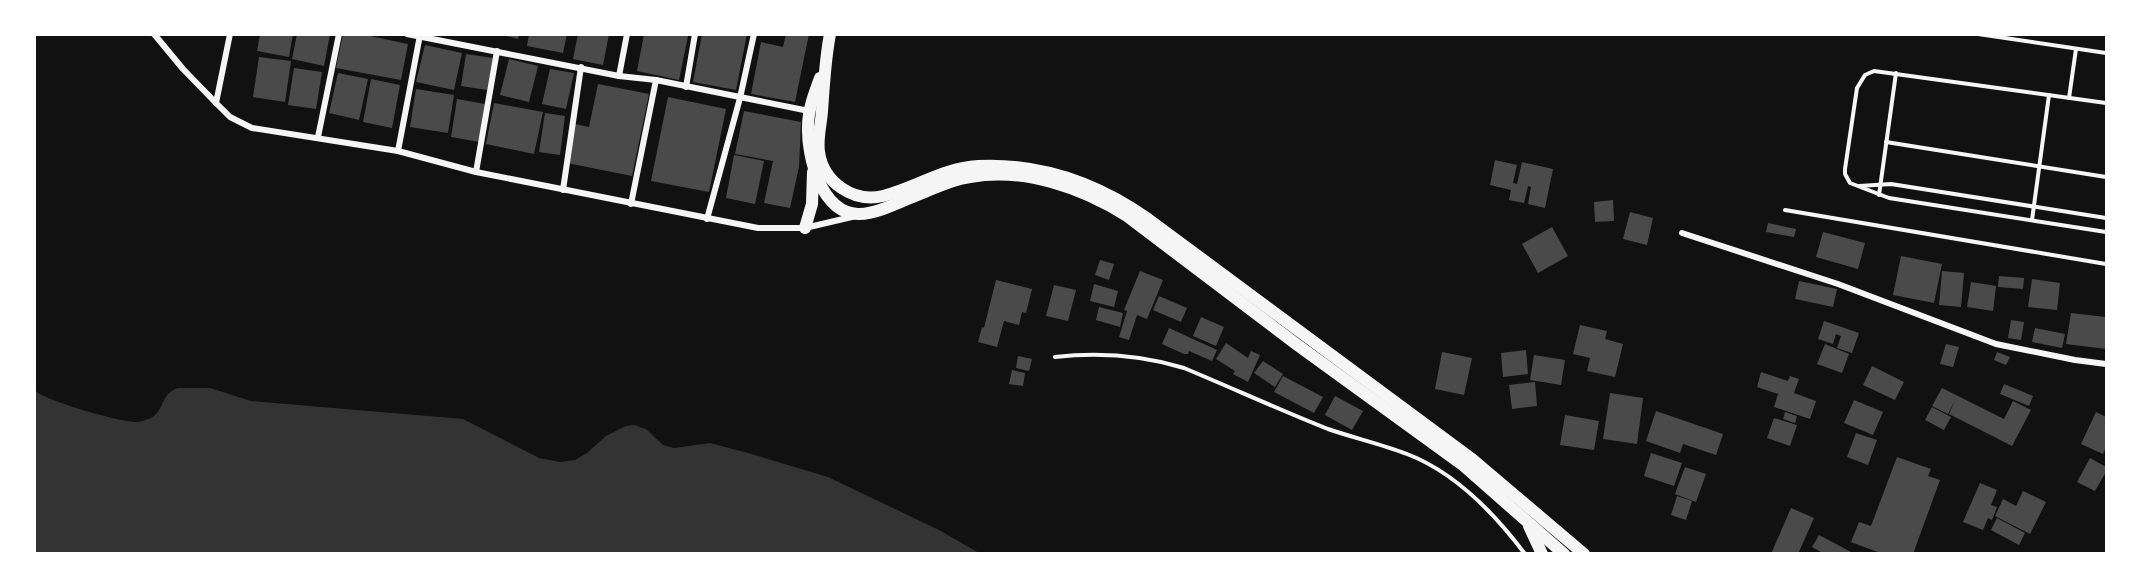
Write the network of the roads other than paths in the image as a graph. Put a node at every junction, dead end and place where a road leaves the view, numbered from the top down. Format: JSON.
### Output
{"nodes":[{"id":1,"x":154,"y":34,"type":"edge"},
{"id":2,"x":230,"y":34,"type":"edge"},
{"id":3,"x":339,"y":34,"type":"edge"},
{"id":4,"x":407,"y":34,"type":"edge"},
{"id":5,"x":627,"y":34,"type":"edge"},
{"id":6,"x":695,"y":34,"type":"edge"},
{"id":7,"x":754,"y":34,"type":"edge"},
{"id":8,"x":830,"y":34,"type":"edge"},
{"id":9,"x":1978,"y":34,"type":"edge"},
{"id":10,"x":420,"y":36,"type":"edge"},
{"id":11,"x":2076,"y":49,"type":"junction"},
{"id":12,"x":497,"y":51,"type":"junction"},
{"id":13,"x":2106,"y":53,"type":"edge"},
{"id":14,"x":825,"y":63,"type":"junction"},
{"id":15,"x":581,"y":67,"type":"junction"},
{"id":16,"x":1896,"y":73,"type":"junction"},
{"id":17,"x":619,"y":76,"type":"junction"},
{"id":18,"x":656,"y":80,"type":"junction"},
{"id":19,"x":686,"y":87,"type":"junction"},
{"id":20,"x":2049,"y":95,"type":"junction"},
{"id":21,"x":740,"y":98,"type":"junction"},
{"id":22,"x":2069,"y":98,"type":"junction"},
{"id":23,"x":216,"y":103,"type":"junction"},
{"id":24,"x":2106,"y":103,"type":"edge"},
{"id":25,"x":810,"y":111,"type":"junction"},
{"id":26,"x":318,"y":137,"type":"junction"},
{"id":27,"x":1886,"y":142,"type":"junction"},
{"id":28,"x":398,"y":151,"type":"junction"},
{"id":29,"x":2040,"y":166,"type":"junction"},
{"id":30,"x":813,"y":168,"type":"junction"},
{"id":31,"x":476,"y":172,"type":"junction"},
{"id":32,"x":2106,"y":177,"type":"edge"},
{"id":33,"x":1881,"y":183,"type":"junction"},
{"id":34,"x":1859,"y":186,"type":"junction"},
{"id":35,"x":563,"y":190,"type":"junction"},
{"id":36,"x":1879,"y":195,"type":"junction"},
{"id":37,"x":873,"y":198,"type":"junction"},
{"id":38,"x":631,"y":204,"type":"junction"},
{"id":39,"x":2034,"y":206,"type":"junction"},
{"id":40,"x":875,"y":210,"type":"junction"},
{"id":41,"x":1785,"y":210,"type":"dead end"},
{"id":42,"x":860,"y":214,"type":"junction"},
{"id":43,"x":2106,"y":218,"type":"edge"},
{"id":44,"x":707,"y":219,"type":"junction"},
{"id":45,"x":2032,"y":220,"type":"junction"},
{"id":46,"x":805,"y":228,"type":"junction"},
{"id":47,"x":2106,"y":232,"type":"edge"},
{"id":48,"x":1682,"y":233,"type":"dead end"},
{"id":49,"x":2106,"y":264,"type":"edge"},
{"id":50,"x":1055,"y":357,"type":"dead end"},
{"id":51,"x":2106,"y":364,"type":"edge"},
{"id":52,"x":1528,"y":522,"type":"junction"},
{"id":53,"x":1525,"y":554,"type":"edge"},
{"id":54,"x":1542,"y":554,"type":"edge"},
{"id":55,"x":1564,"y":554,"type":"edge"},
{"id":56,"x":1584,"y":554,"type":"edge"}],
"edges":[{"from":1,"to":23,"type":"street"},
{"from":2,"to":23,"type":"street"},
{"from":3,"to":26,"type":"street"},
{"from":4,"to":10,"type":"street"},
{"from":5,"to":17,"type":"street"},
{"from":6,"to":19,"type":"street"},
{"from":7,"to":21,"type":"street"},
{"from":8,"to":14,"type":"main road"},
{"from":9,"to":11,"type":"lane"},
{"from":10,"to":12,"type":"street"},
{"from":10,"to":28,"type":"street"},
{"from":11,"to":13,"type":"lane"},
{"from":11,"to":22,"type":"lane"},
{"from":12,"to":15,"type":"street"},
{"from":12,"to":31,"type":"street"},
{"from":14,"to":25,"type":"main road"},
{"from":14,"to":37,"type":"main road"},
{"from":15,"to":17,"type":"street"},
{"from":15,"to":35,"type":"street"},
{"from":16,"to":20,"type":"lane"},
{"from":16,"to":27,"type":"lane"},
{"from":16,"to":34,"type":"lane"},
{"from":17,"to":18,"type":"street"},
{"from":18,"to":19,"type":"street"},
{"from":18,"to":38,"type":"street"},
{"from":19,"to":21,"type":"street"},
{"from":20,"to":22,"type":"lane"},
{"from":20,"to":29,"type":"lane"},
{"from":21,"to":25,"type":"street"},
{"from":21,"to":44,"type":"street"},
{"from":22,"to":24,"type":"lane"},
{"from":23,"to":26,"type":"street"},
{"from":25,"to":30,"type":"main road"},
{"from":26,"to":28,"type":"street"},
{"from":27,"to":29,"type":"lane"},
{"from":27,"to":33,"type":"lane"},
{"from":28,"to":31,"type":"street"},
{"from":29,"to":32,"type":"lane"},
{"from":29,"to":39,"type":"lane"},
{"from":30,"to":42,"type":"main road"},
{"from":30,"to":46,"type":"main road"},
{"from":31,"to":35,"type":"street"},
{"from":33,"to":34,"type":"lane"},
{"from":33,"to":36,"type":"lane"},
{"from":33,"to":39,"type":"lane"},
{"from":34,"to":36,"type":"lane"},
{"from":35,"to":38,"type":"street"},
{"from":36,"to":45,"type":"lane"},
{"from":37,"to":40,"type":"main road"},
{"from":37,"to":56,"type":"main road"},
{"from":38,"to":44,"type":"street"},
{"from":39,"to":43,"type":"lane"},
{"from":39,"to":45,"type":"lane"},
{"from":40,"to":42,"type":"main road"},
{"from":40,"to":52,"type":"main road"},
{"from":41,"to":49,"type":"lane"},
{"from":42,"to":46,"type":"street"},
{"from":44,"to":46,"type":"street"},
{"from":45,"to":47,"type":"lane"},
{"from":48,"to":51,"type":"street"},
{"from":50,"to":53,"type":"lane"},
{"from":52,"to":54,"type":"main road"},
{"from":52,"to":55,"type":"main road"}]}
